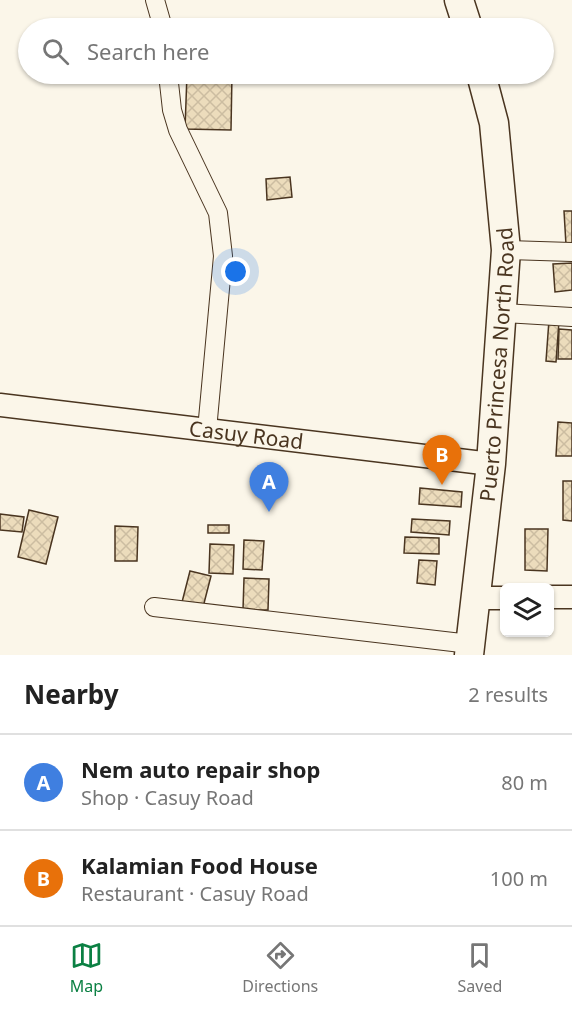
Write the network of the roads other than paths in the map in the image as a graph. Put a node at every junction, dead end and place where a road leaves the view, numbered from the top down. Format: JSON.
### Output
{"nodes":[{"id":1,"x":154,"y":0,"type":"edge"},
{"id":2,"x":459,"y":0,"type":"edge"},
{"id":3,"x":160,"y":18,"type":"edge"},
{"id":4,"x":465,"y":18,"type":"edge"},
{"id":5,"x":169,"y":84,"type":"edge"},
{"id":6,"x":484,"y":84,"type":"edge"},
{"id":7,"x":506,"y":250,"type":"junction"},
{"id":8,"x":572,"y":252,"type":"edge"},
{"id":9,"x":502,"y":313,"type":"junction"},
{"id":10,"x":572,"y":316,"type":"edge"},
{"id":11,"x":0,"y":405,"type":"edge"},
{"id":12,"x":207,"y":430,"type":"junction"},
{"id":13,"x":491,"y":464,"type":"junction"},
{"id":14,"x":554,"y":597,"type":"edge"},
{"id":15,"x":572,"y":597,"type":"edge"},
{"id":16,"x":475,"y":598,"type":"junction"},
{"id":17,"x":500,"y":598,"type":"edge"},
{"id":18,"x":154,"y":608,"type":"dead end"},
{"id":19,"x":470,"y":649,"type":"edge"}],
"edges":[{"from":1,"to":3,"type":"street"},
{"from":2,"to":4,"type":"main road"},
{"from":5,"to":12,"type":"street"},
{"from":6,"to":7,"type":"main road","name":"Puerto Princesa North Road"},
{"from":7,"to":8,"type":"street"},
{"from":7,"to":9,"type":"main road","name":"Puerto Princesa North Road"},
{"from":9,"to":10,"type":"street"},
{"from":9,"to":13,"type":"main road","name":"Puerto Princesa North Road"},
{"from":11,"to":12,"type":"street","name":"Casuy Road"},
{"from":12,"to":13,"type":"street","name":"Casuy Road"},
{"from":13,"to":16,"type":"main road","name":"Puerto Princesa North Road"},
{"from":14,"to":15,"type":"street"},
{"from":16,"to":17,"type":"street"},
{"from":16,"to":19,"type":"main road","name":"Puerto Princesa North Road"},
{"from":18,"to":19,"type":"street"}]}
